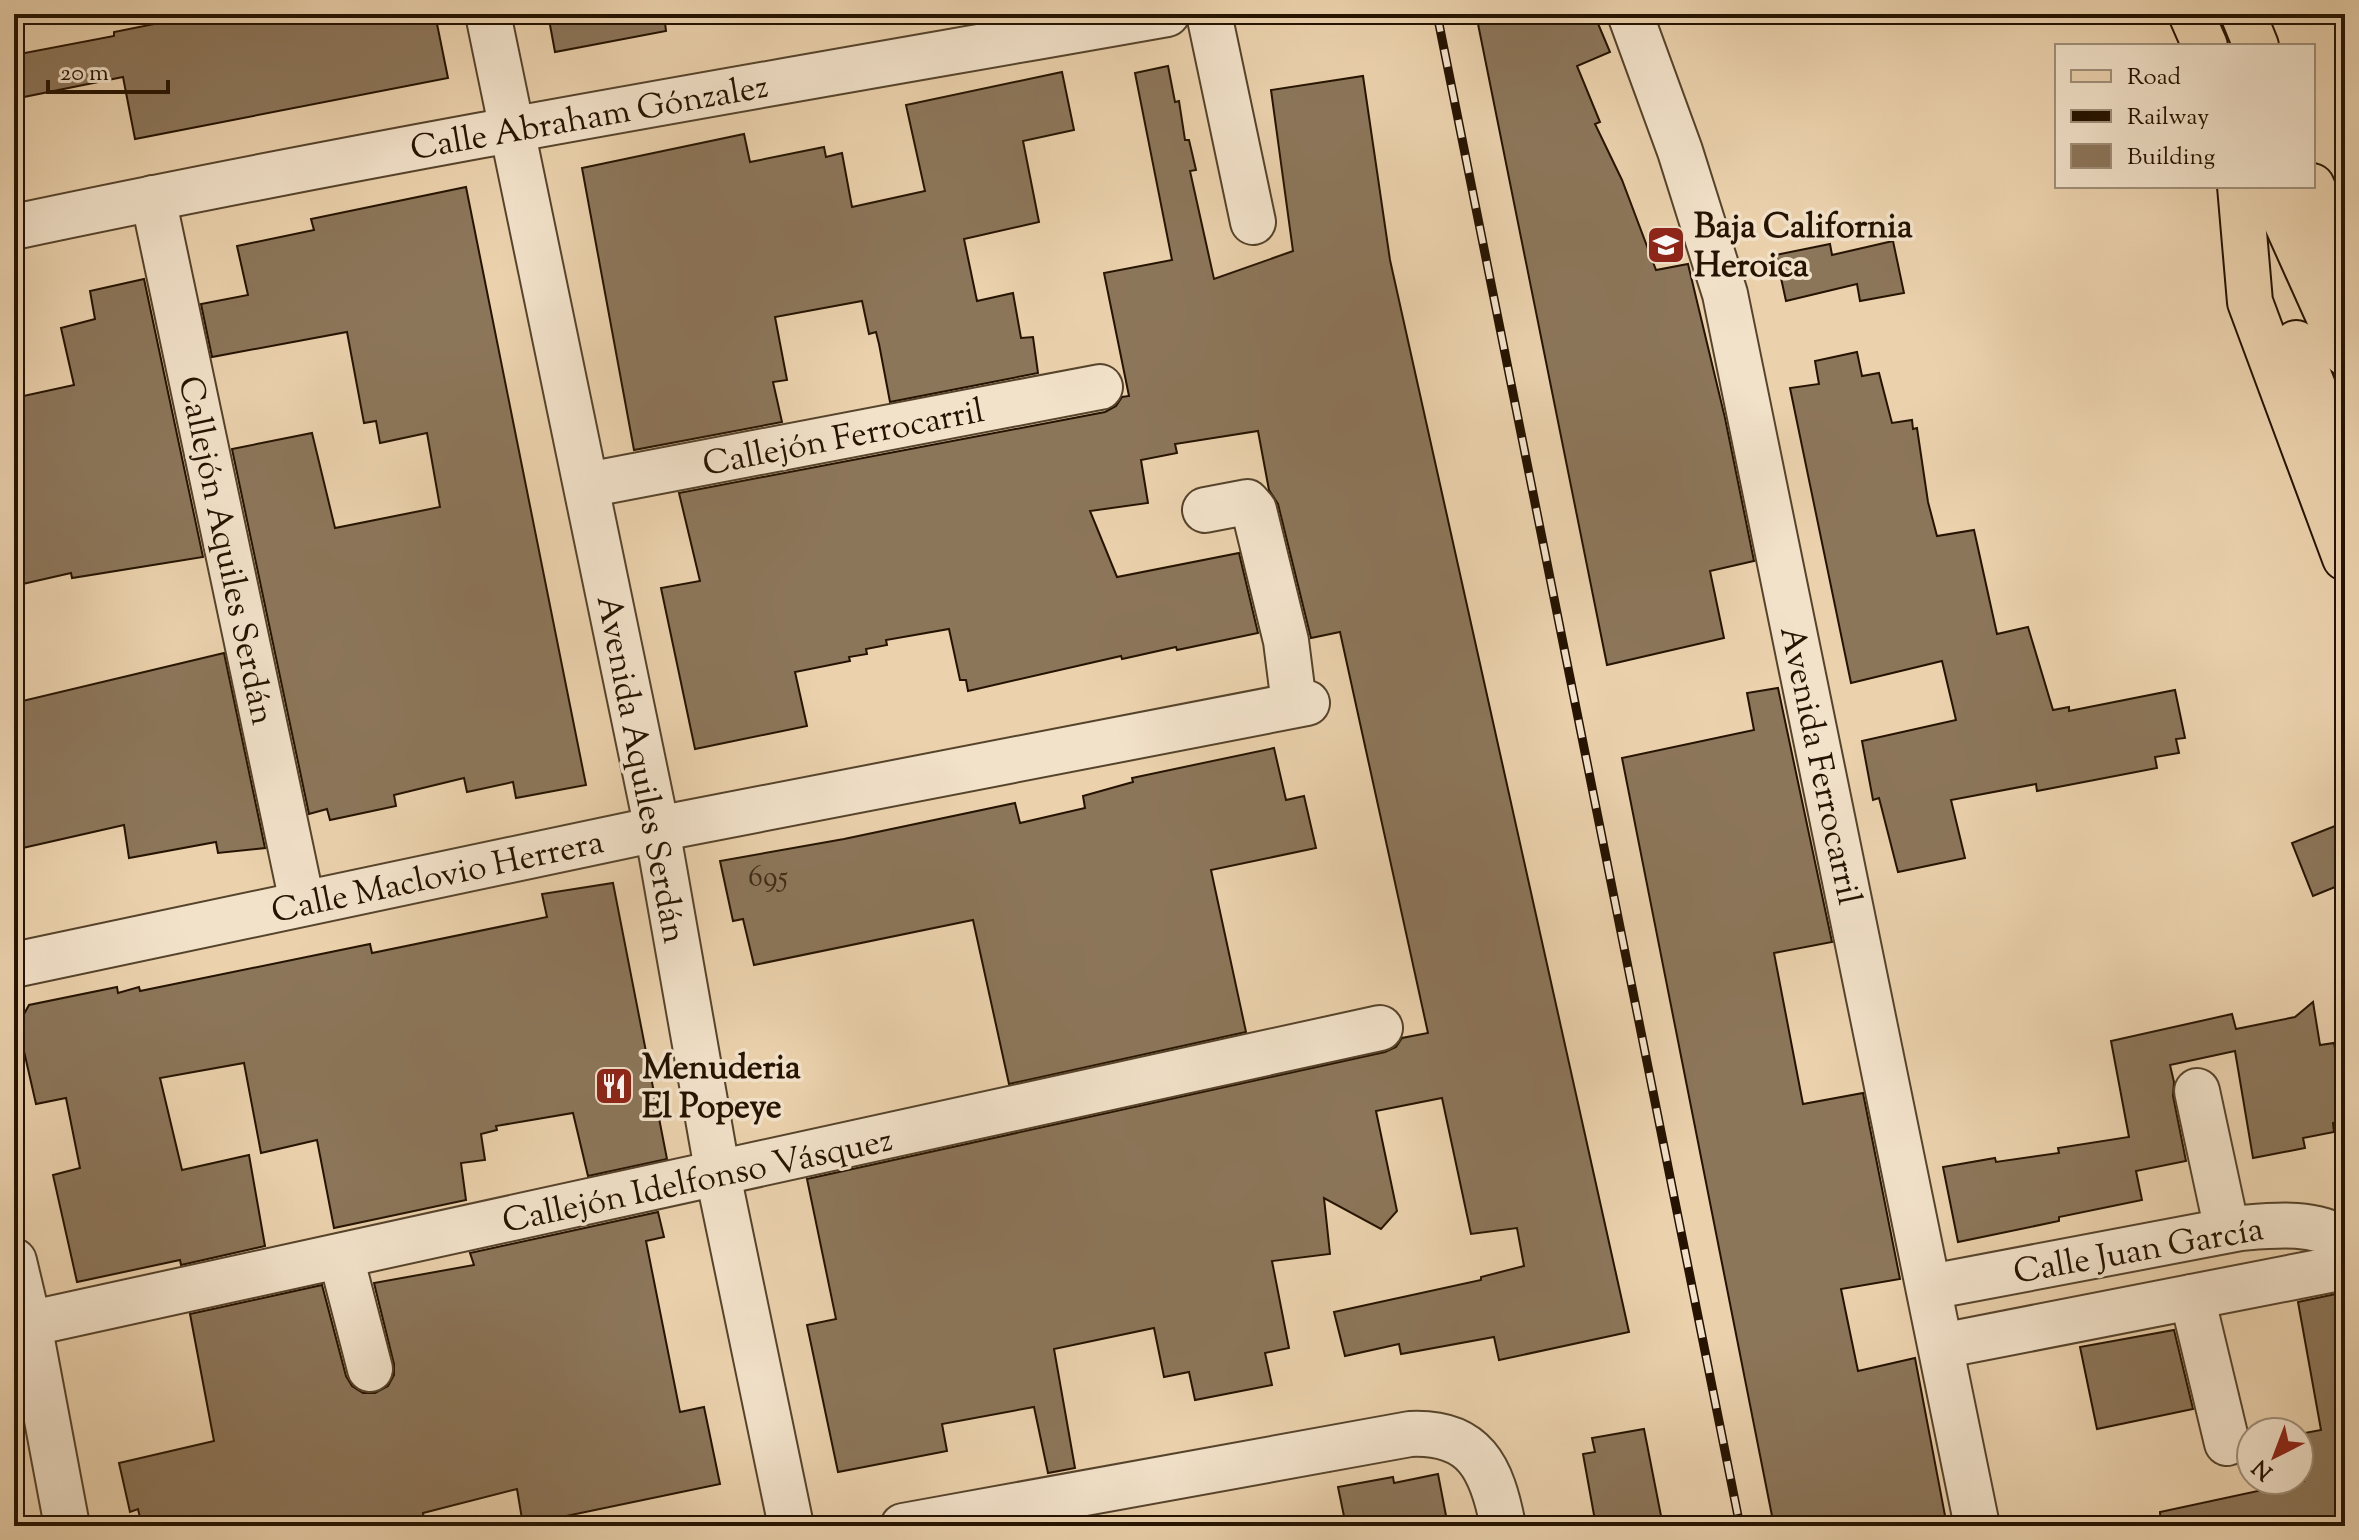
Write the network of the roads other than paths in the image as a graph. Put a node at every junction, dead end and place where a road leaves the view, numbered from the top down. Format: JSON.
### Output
{"nodes":[{"id":1,"x":488,"y":14,"type":"edge"},
{"id":2,"x":1167,"y":14,"type":"edge"},
{"id":3,"x":1209,"y":14,"type":"edge"},
{"id":4,"x":1630,"y":14,"type":"edge"},
{"id":5,"x":2191,"y":14,"type":"edge"},
{"id":6,"x":2243,"y":14,"type":"edge"},
{"id":7,"x":2204,"y":44,"type":"edge"},
{"id":8,"x":2255,"y":44,"type":"edge"},
{"id":9,"x":510,"y":130,"type":"junction"},
{"id":10,"x":2240,"y":188,"type":"edge"},
{"id":11,"x":2241,"y":188,"type":"edge"},
{"id":12,"x":2271,"y":188,"type":"edge"},
{"id":13,"x":2313,"y":188,"type":"edge"},
{"id":14,"x":153,"y":198,"type":"junction"},
{"id":15,"x":1253,"y":222,"type":"dead end"},
{"id":16,"x":14,"y":227,"type":"edge"},
{"id":17,"x":2345,"y":267,"type":"edge"},
{"id":18,"x":2345,"y":353,"type":"edge"},
{"id":19,"x":1100,"y":387,"type":"dead end"},
{"id":20,"x":2345,"y":468,"type":"edge"},
{"id":21,"x":587,"y":485,"type":"junction"},
{"id":22,"x":1205,"y":510,"type":"dead end"},
{"id":23,"x":2345,"y":558,"type":"edge"},
{"id":24,"x":657,"y":829,"type":"junction"},
{"id":25,"x":302,"y":902,"type":"junction"},
{"id":26,"x":14,"y":965,"type":"edge"},
{"id":27,"x":1380,"y":1028,"type":"dead end"},
{"id":28,"x":2197,"y":1091,"type":"dead end"},
{"id":29,"x":718,"y":1175,"type":"junction"},
{"id":30,"x":2227,"y":1230,"type":"junction"},
{"id":31,"x":2345,"y":1240,"type":"edge"},
{"id":32,"x":341,"y":1257,"type":"junction"},
{"id":33,"x":14,"y":1261,"type":"edge"},
{"id":34,"x":2345,"y":1267,"type":"edge"},
{"id":35,"x":1930,"y":1287,"type":"junction"},
{"id":36,"x":2192,"y":1297,"type":"junction"},
{"id":37,"x":21,"y":1326,"type":"edge"},
{"id":38,"x":1941,"y":1346,"type":"junction"},
{"id":39,"x":370,"y":1369,"type":"dead end"},
{"id":40,"x":2227,"y":1443,"type":"dead end"},
{"id":41,"x":67,"y":1526,"type":"edge"},
{"id":42,"x":791,"y":1526,"type":"edge"},
{"id":43,"x":903,"y":1526,"type":"edge"},
{"id":44,"x":1503,"y":1526,"type":"edge"},
{"id":45,"x":1977,"y":1526,"type":"edge"}],
"edges":[{"from":1,"to":9,"type":"street","name":"Avenida Aquiles Serdán"},
{"from":2,"to":9,"type":"street","name":"Calle Abraham Gónzalez"},
{"from":3,"to":15,"type":"street"},
{"from":4,"to":35,"type":"street","name":"Avenida Ferrocarril"},
{"from":5,"to":7,"type":"main road"},
{"from":6,"to":8,"type":"main road"},
{"from":9,"to":14,"type":"street","name":"Calle Abraham Gónzalez"},
{"from":9,"to":21,"type":"street","name":"Avenida Aquiles Serdán"},
{"from":10,"to":23,"type":"main road"},
{"from":11,"to":20,"type":"main road"},
{"from":12,"to":18,"type":"main road"},
{"from":13,"to":17,"type":"main road"},
{"from":14,"to":16,"type":"street","name":"Calle Abraham Gónzalez"},
{"from":14,"to":25,"type":"street","name":"Callejón Aquiles Serdán"},
{"from":19,"to":21,"type":"street","name":"Callejón Ferrocarril"},
{"from":21,"to":24,"type":"street","name":"Avenida Aquiles Serdán"},
{"from":22,"to":24,"type":"street","name":"Calle Maclovio Herrera"},
{"from":24,"to":25,"type":"street","name":"Calle Maclovio Herrera"},
{"from":24,"to":29,"type":"street","name":"Avenida Aquiles Serdán"},
{"from":25,"to":26,"type":"street","name":"Calle Maclovio Herrera"},
{"from":27,"to":29,"type":"street","name":"Callejón Idelfonso Vásquez"},
{"from":28,"to":30,"type":"street"},
{"from":29,"to":32,"type":"street","name":"Callejón Idelfonso Vásquez"},
{"from":29,"to":42,"type":"street","name":"Avenida Aquiles Serdán"},
{"from":30,"to":31,"type":"street","name":"Calle Juan García"},
{"from":30,"to":35,"type":"street","name":"Calle Juan García"},
{"from":32,"to":37,"type":"street","name":"Callejón Idelfonso Vásquez"},
{"from":32,"to":39,"type":"street"},
{"from":33,"to":37,"type":"street"},
{"from":34,"to":36,"type":"street","name":"Calle Juan García"},
{"from":35,"to":38,"type":"street","name":"Avenida Ferrocarril"},
{"from":36,"to":38,"type":"street","name":"Calle Juan García"},
{"from":36,"to":40,"type":"street"},
{"from":37,"to":41,"type":"street"},
{"from":38,"to":45,"type":"street","name":"Avenida Ferrocarril"},
{"from":43,"to":44,"type":"street"}]}
